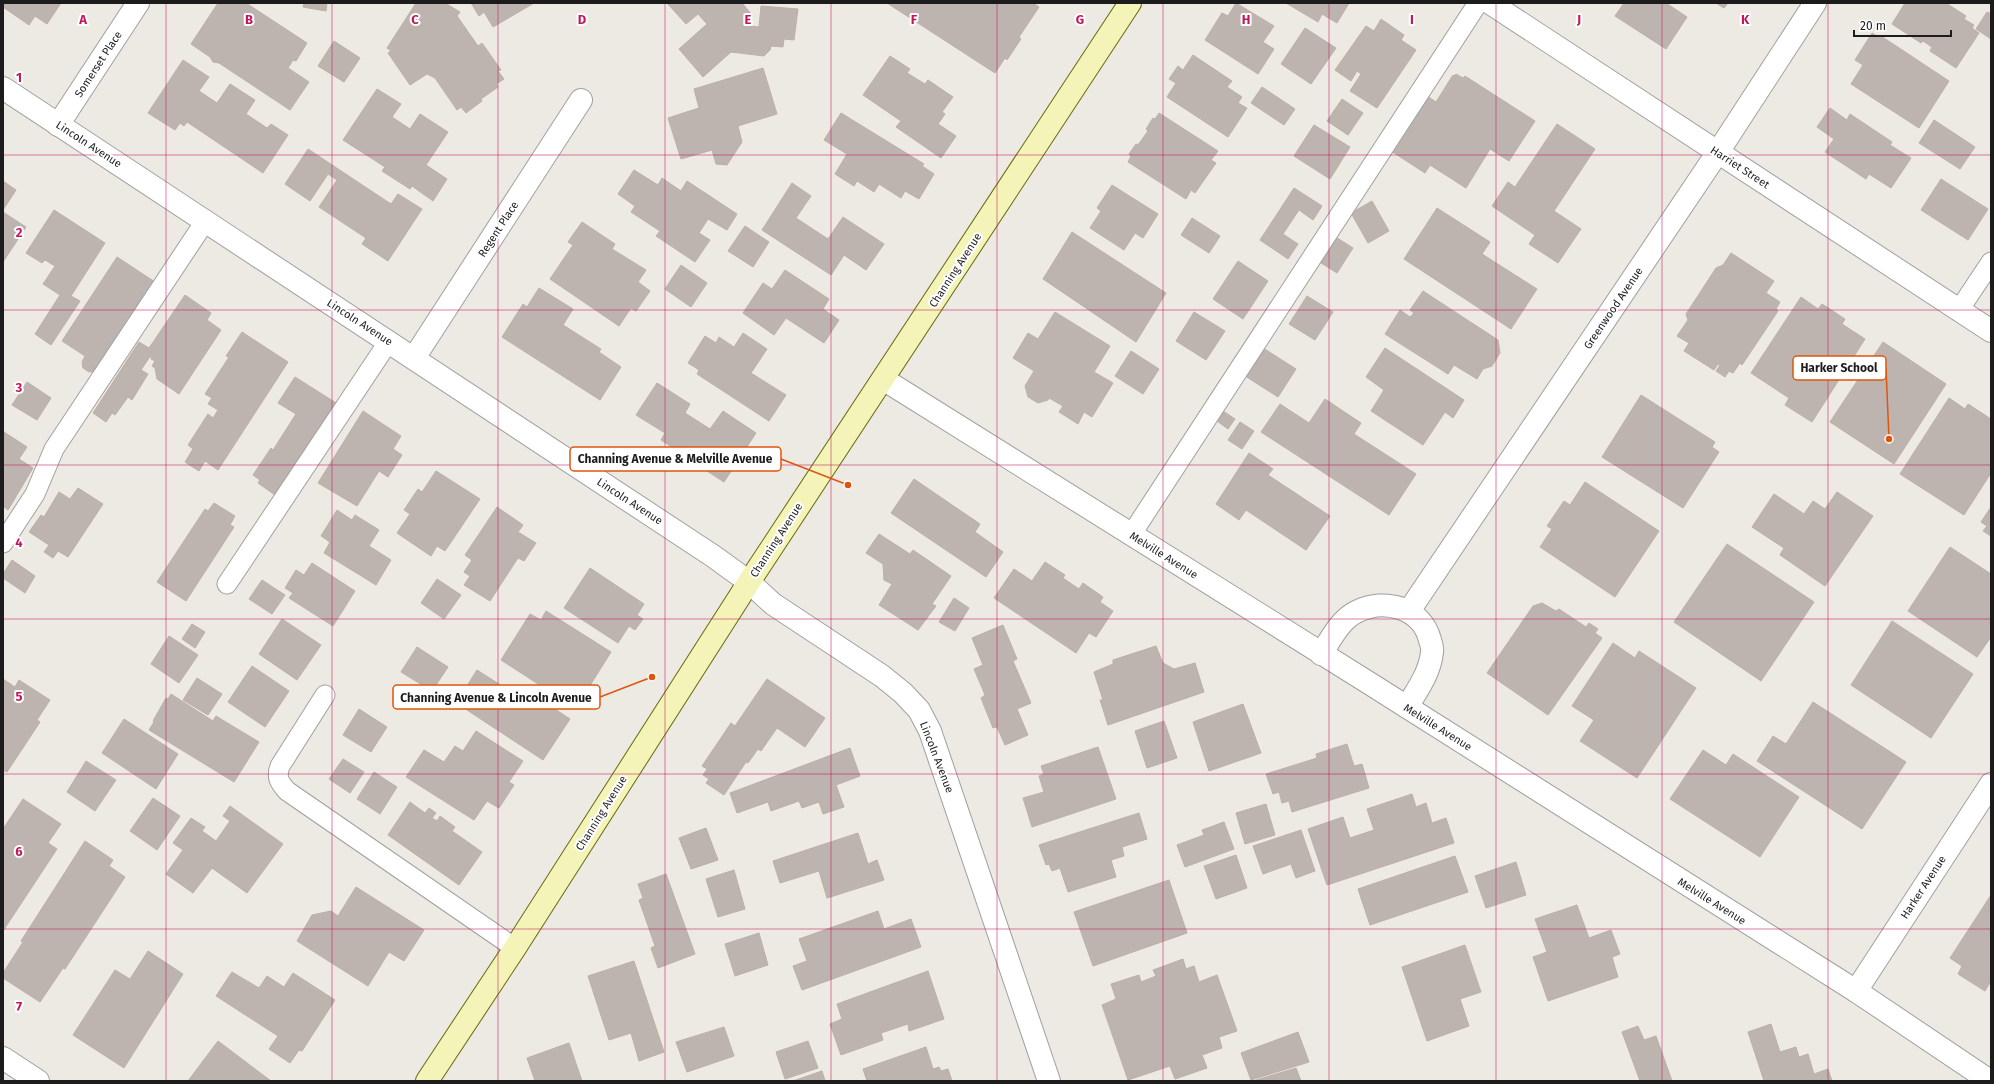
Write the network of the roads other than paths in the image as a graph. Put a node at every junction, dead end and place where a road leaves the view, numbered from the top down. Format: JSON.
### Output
{"nodes":[{"id":1,"x":138,"y":3,"type":"edge"},
{"id":2,"x":1130,"y":3,"type":"edge"},
{"id":3,"x":1478,"y":3,"type":"edge"},
{"id":4,"x":1490,"y":3,"type":"edge"},
{"id":5,"x":1815,"y":3,"type":"edge"},
{"id":6,"x":3,"y":88,"type":"edge"},
{"id":7,"x":581,"y":100,"type":"dead end"},
{"id":8,"x":58,"y":125,"type":"junction"},
{"id":9,"x":1718,"y":152,"type":"junction"},
{"id":10,"x":206,"y":220,"type":"junction"},
{"id":11,"x":1991,"y":262,"type":"edge"},
{"id":12,"x":1960,"y":310,"type":"junction"},
{"id":13,"x":1991,"y":331,"type":"edge"},
{"id":14,"x":389,"y":341,"type":"junction"},
{"id":15,"x":414,"y":358,"type":"junction"},
{"id":16,"x":883,"y":379,"type":"junction"},
{"id":17,"x":1131,"y":535,"type":"junction"},
{"id":18,"x":3,"y":543,"type":"edge"},
{"id":19,"x":749,"y":582,"type":"junction"},
{"id":20,"x":227,"y":584,"type":"dead end"},
{"id":21,"x":1409,"y":611,"type":"junction"},
{"id":22,"x":1321,"y":654,"type":"junction"},
{"id":23,"x":325,"y":695,"type":"dead end"},
{"id":24,"x":1407,"y":707,"type":"junction"},
{"id":25,"x":1991,"y":784,"type":"edge"},
{"id":26,"x":515,"y":948,"type":"junction"},
{"id":27,"x":1856,"y":991,"type":"junction"},
{"id":28,"x":3,"y":1058,"type":"edge"},
{"id":29,"x":38,"y":1081,"type":"edge"},
{"id":30,"x":427,"y":1081,"type":"edge"},
{"id":31,"x":1049,"y":1081,"type":"edge"},
{"id":32,"x":1990,"y":1081,"type":"edge"}],
"edges":[{"from":1,"to":8,"type":"street","name":"Somerset Place"},
{"from":2,"to":16,"type":"street","name":"Channing Avenue"},
{"from":3,"to":17,"type":"lane"},
{"from":4,"to":9,"type":"street","name":"Harriet Street"},
{"from":5,"to":9,"type":"street","name":"Greenwood Avenue"},
{"from":6,"to":8,"type":"street","name":"Lincoln Avenue"},
{"from":7,"to":15,"type":"street","name":"Regent Place"},
{"from":8,"to":10,"type":"street","name":"Lincoln Avenue"},
{"from":9,"to":12,"type":"street","name":"Harriet Street"},
{"from":9,"to":21,"type":"street","name":"Greenwood Avenue"},
{"from":10,"to":14,"type":"street","name":"Lincoln Avenue"},
{"from":10,"to":18,"type":"lane"},
{"from":11,"to":12,"type":"lane"},
{"from":12,"to":13,"type":"street","name":"Harriet Street"},
{"from":14,"to":15,"type":"street","name":"Lincoln Avenue"},
{"from":14,"to":20,"type":"lane"},
{"from":15,"to":19,"type":"street","name":"Lincoln Avenue"},
{"from":16,"to":17,"type":"street","name":"Melville Avenue"},
{"from":16,"to":19,"type":"street","name":"Channing Avenue"},
{"from":17,"to":22,"type":"street","name":"Melville Avenue"},
{"from":19,"to":26,"type":"street","name":"Channing Avenue"},
{"from":19,"to":31,"type":"street","name":"Lincoln Avenue"},
{"from":21,"to":22,"type":"street"},
{"from":21,"to":24,"type":"street"},
{"from":22,"to":24,"type":"street","name":"Melville Avenue"},
{"from":23,"to":26,"type":"lane"},
{"from":24,"to":27,"type":"street","name":"Melville Avenue"},
{"from":25,"to":27,"type":"street","name":"Harker Avenue"},
{"from":26,"to":30,"type":"street","name":"Channing Avenue"},
{"from":27,"to":32,"type":"street","name":"Melville Avenue"},
{"from":28,"to":29,"type":"street"}]}
